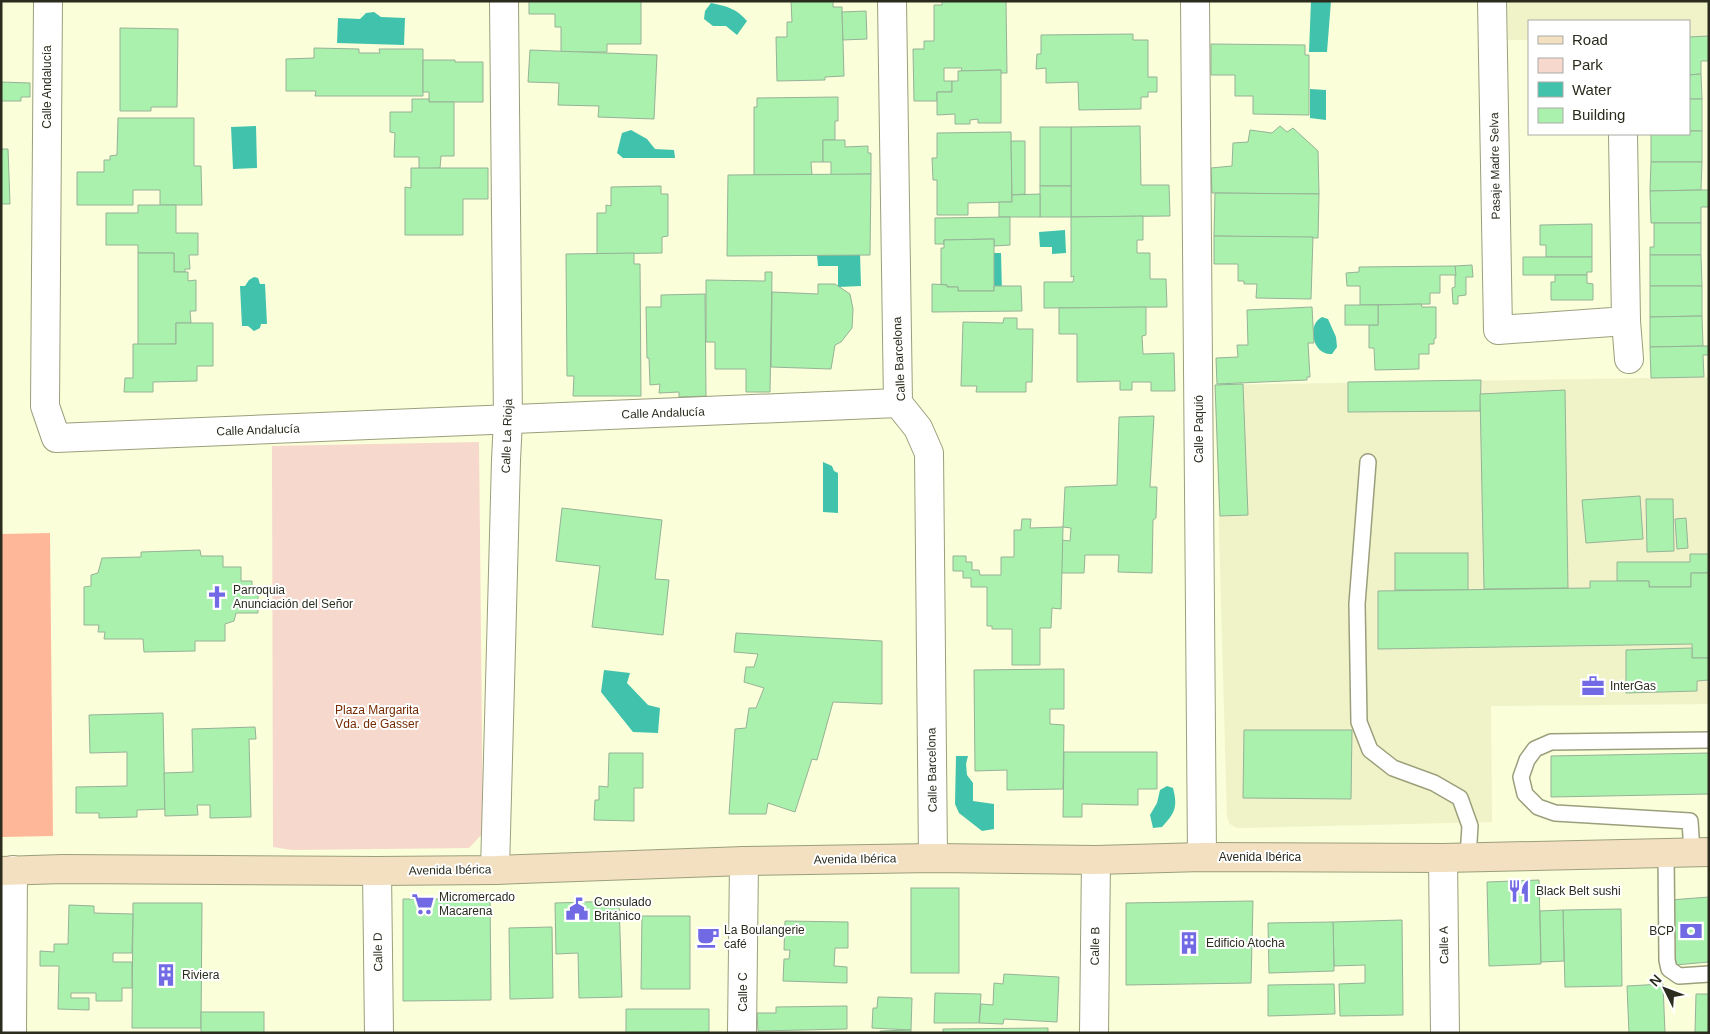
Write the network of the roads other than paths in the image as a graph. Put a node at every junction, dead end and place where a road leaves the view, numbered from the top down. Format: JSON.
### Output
{"nodes":[{"id":1,"x":48,"y":1,"type":"edge"},
{"id":2,"x":504,"y":1,"type":"edge"},
{"id":3,"x":892,"y":1,"type":"edge"},
{"id":4,"x":1195,"y":1,"type":"edge"},
{"id":5,"x":1492,"y":1,"type":"edge"},
{"id":6,"x":1623,"y":135,"type":"edge"},
{"id":7,"x":1626,"y":322,"type":"junction"},
{"id":8,"x":1629,"y":359,"type":"dead end"},
{"id":9,"x":898,"y":404,"type":"junction"},
{"id":10,"x":508,"y":420,"type":"junction"},
{"id":11,"x":1368,"y":462,"type":"dead end"},
{"id":12,"x":1709,"y":740,"type":"edge"},
{"id":13,"x":1689,"y":852,"type":"edge"},
{"id":14,"x":1202,"y":857,"type":"junction"},
{"id":15,"x":1456,"y":857,"type":"junction"},
{"id":16,"x":933,"y":858,"type":"junction"},
{"id":17,"x":1096,"y":860,"type":"junction"},
{"id":18,"x":744,"y":861,"type":"junction"},
{"id":19,"x":7,"y":870,"type":"edge"},
{"id":20,"x":495,"y":870,"type":"junction"},
{"id":21,"x":376,"y":871,"type":"junction"},
{"id":22,"x":1709,"y":974,"type":"edge"},
{"id":23,"x":12,"y":1033,"type":"edge"},
{"id":24,"x":379,"y":1033,"type":"edge"},
{"id":25,"x":742,"y":1033,"type":"edge"},
{"id":26,"x":1094,"y":1033,"type":"edge"},
{"id":27,"x":1445,"y":1033,"type":"edge"}],
"edges":[{"from":1,"to":10,"type":"street","name":"Calle Andalucía"},
{"from":2,"to":10,"type":"street","name":"Calle La Rioja"},
{"from":3,"to":9,"type":"street","name":"Calle Barcelona"},
{"from":4,"to":14,"type":"street","name":"Calle Paquió"},
{"from":5,"to":7,"type":"street","name":"Pasaje Madre Selva"},
{"from":6,"to":7,"type":"street"},
{"from":7,"to":8,"type":"street"},
{"from":9,"to":10,"type":"street","name":"Calle Andalucía"},
{"from":9,"to":16,"type":"street","name":"Calle Barcelona"},
{"from":10,"to":20,"type":"street","name":"Calle La Rioja"},
{"from":11,"to":15,"type":"lane"},
{"from":12,"to":13,"type":"lane"},
{"from":13,"to":15,"type":"street","name":"Avenida Ibérica"},
{"from":13,"to":22,"type":"lane"},
{"from":14,"to":15,"type":"street","name":"Avenida Ibérica"},
{"from":14,"to":17,"type":"street","name":"Avenida Ibérica"},
{"from":15,"to":27,"type":"street","name":"Calle A"},
{"from":16,"to":17,"type":"street","name":"Avenida Ibérica"},
{"from":16,"to":18,"type":"street","name":"Avenida Ibérica"},
{"from":17,"to":26,"type":"street","name":"Calle B"},
{"from":18,"to":20,"type":"street","name":"Avenida Ibérica"},
{"from":18,"to":25,"type":"street","name":"Calle C"},
{"from":19,"to":21,"type":"street","name":"Avenida Ibérica"},
{"from":19,"to":23,"type":"street"},
{"from":20,"to":21,"type":"street","name":"Avenida Ibérica"},
{"from":21,"to":24,"type":"street","name":"Calle D"}]}
